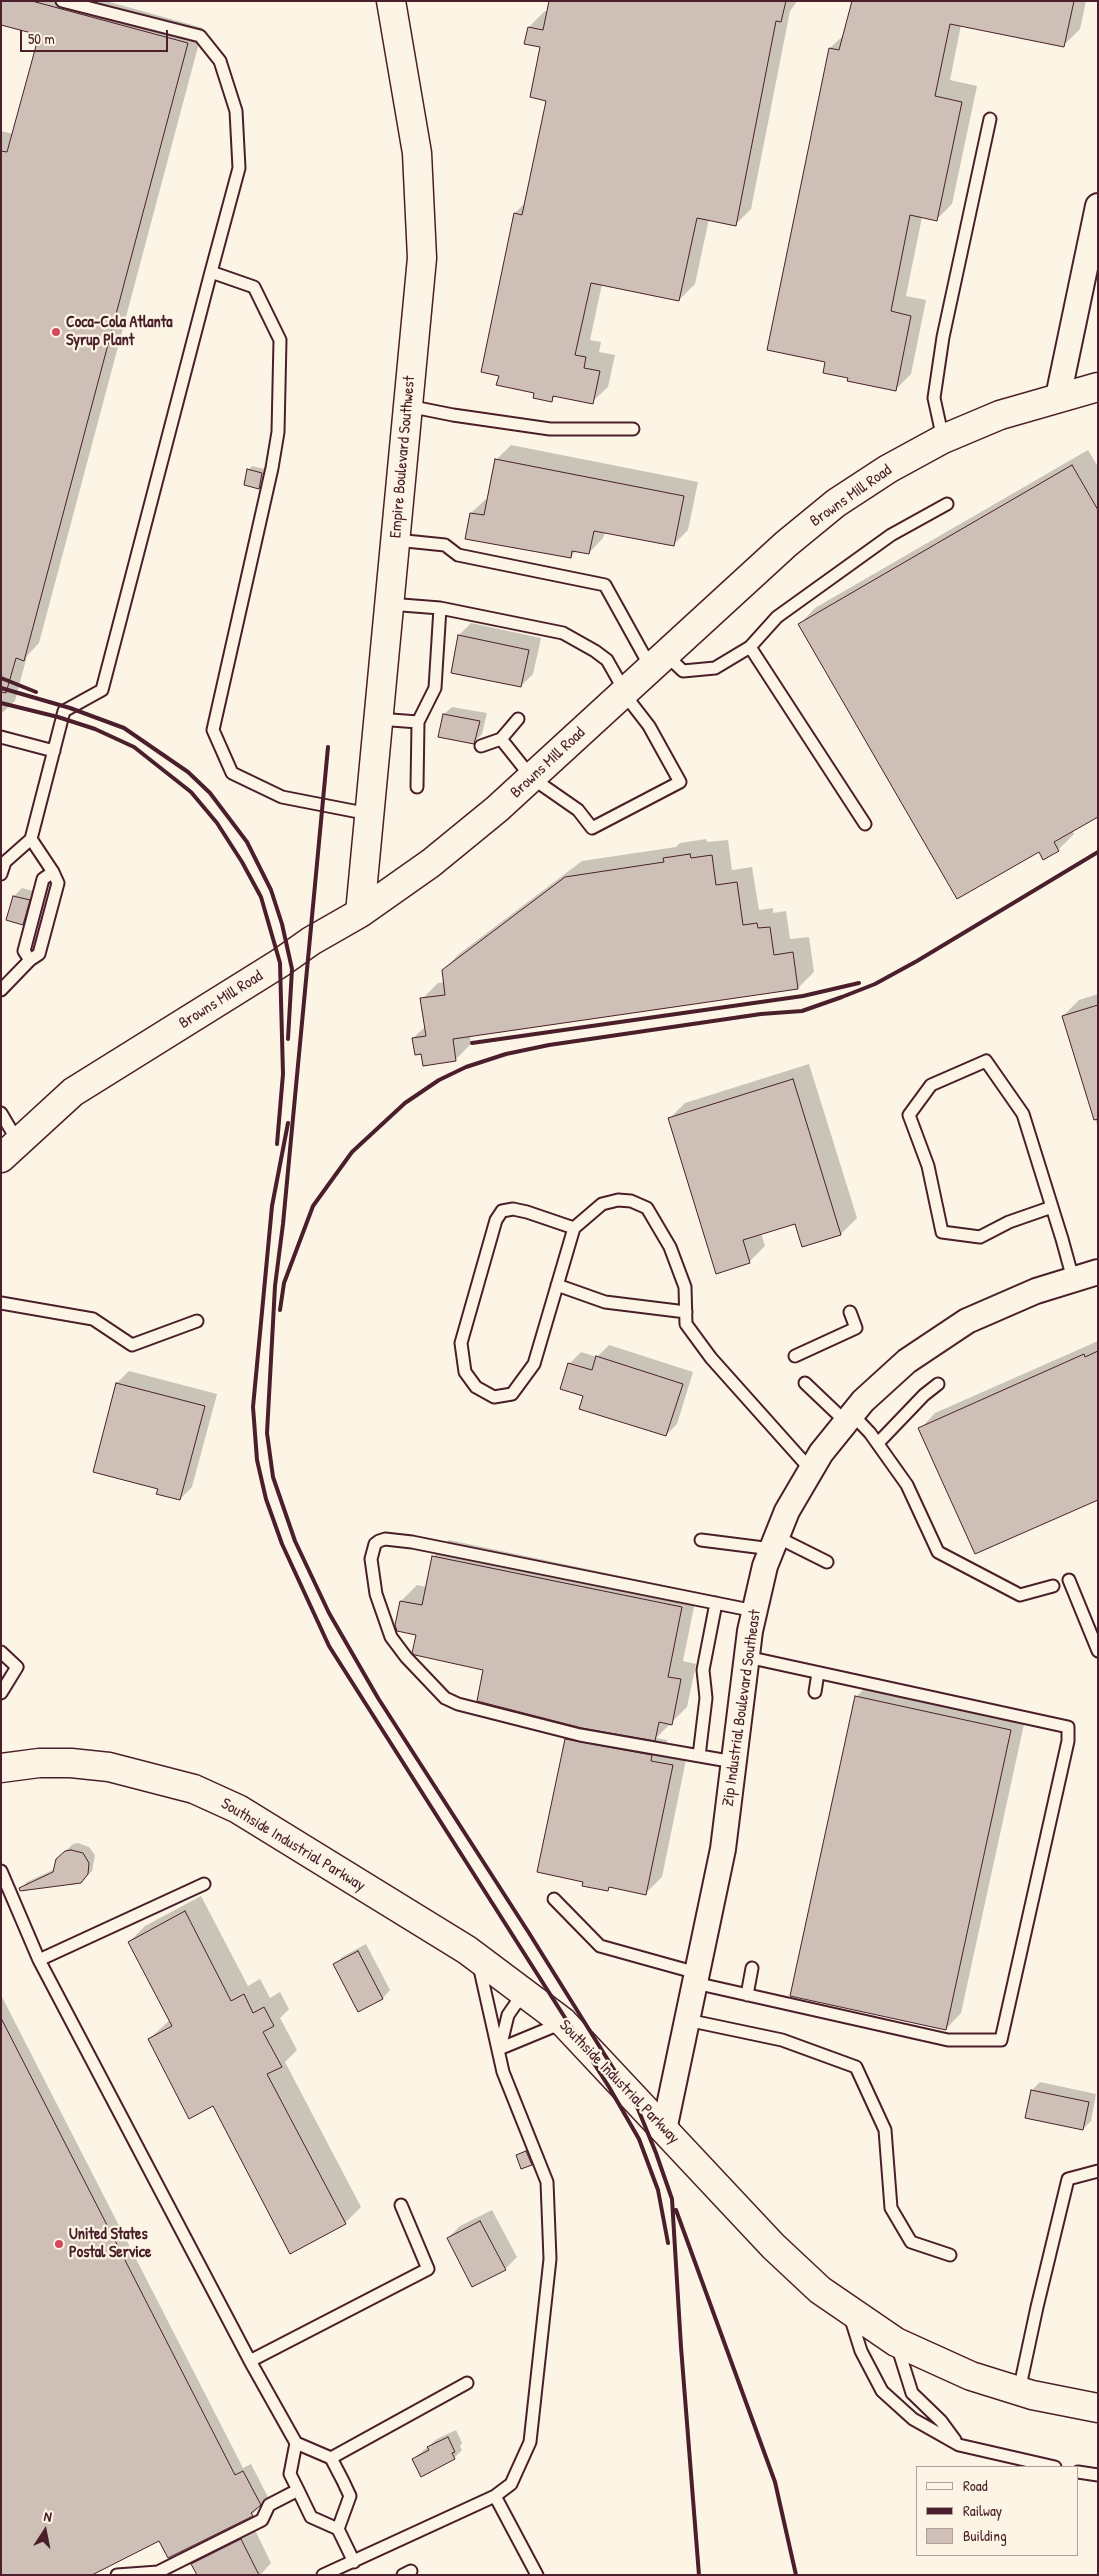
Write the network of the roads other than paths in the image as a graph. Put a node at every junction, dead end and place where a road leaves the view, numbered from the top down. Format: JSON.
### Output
{"nodes":[{"id":1,"x":62,"y":1,"type":"edge"},
{"id":2,"x":391,"y":1,"type":"edge"},
{"id":3,"x":990,"y":119,"type":"dead end"},
{"id":4,"x":1098,"y":206,"type":"edge"},
{"id":5,"x":211,"y":272,"type":"junction"},
{"id":6,"x":1098,"y":387,"type":"edge"},
{"id":7,"x":1058,"y":397,"type":"junction"},
{"id":8,"x":408,"y":406,"type":"junction"},
{"id":9,"x":633,"y":429,"type":"dead end"},
{"id":10,"x":943,"y":439,"type":"junction"},
{"id":11,"x":947,"y":504,"type":"dead end"},
{"id":12,"x":396,"y":540,"type":"junction"},
{"id":13,"x":389,"y":604,"type":"junction"},
{"id":14,"x":440,"y":608,"type":"junction"},
{"id":15,"x":750,"y":647,"type":"junction"},
{"id":16,"x":659,"y":662,"type":"junction"},
{"id":17,"x":625,"y":691,"type":"junction"},
{"id":18,"x":378,"y":719,"type":"junction"},
{"id":19,"x":518,"y":719,"type":"dead end"},
{"id":20,"x":418,"y":722,"type":"junction"},
{"id":21,"x":1,"y":737,"type":"edge"},
{"id":22,"x":500,"y":739,"type":"junction"},
{"id":23,"x":482,"y":746,"type":"dead end"},
{"id":24,"x":54,"y":751,"type":"junction"},
{"id":25,"x":532,"y":778,"type":"junction"},
{"id":26,"x":417,"y":787,"type":"dead end"},
{"id":27,"x":369,"y":814,"type":"junction"},
{"id":28,"x":865,"y":824,"type":"dead end"},
{"id":29,"x":31,"y":839,"type":"junction"},
{"id":30,"x":1,"y":874,"type":"edge"},
{"id":31,"x":360,"y":913,"type":"junction"},
{"id":32,"x":1,"y":990,"type":"edge"},
{"id":33,"x":1,"y":1114,"type":"edge"},
{"id":34,"x":9,"y":1150,"type":"edge"},
{"id":35,"x":1052,"y":1207,"type":"junction"},
{"id":36,"x":574,"y":1228,"type":"junction"},
{"id":37,"x":1098,"y":1272,"type":"edge"},
{"id":38,"x":1073,"y":1279,"type":"junction"},
{"id":39,"x":557,"y":1284,"type":"junction"},
{"id":40,"x":1,"y":1303,"type":"edge"},
{"id":41,"x":686,"y":1312,"type":"junction"},
{"id":42,"x":850,"y":1312,"type":"dead end"},
{"id":43,"x":197,"y":1321,"type":"dead end"},
{"id":44,"x":795,"y":1356,"type":"dead end"},
{"id":45,"x":805,"y":1383,"type":"dead end"},
{"id":46,"x":938,"y":1384,"type":"dead end"},
{"id":47,"x":849,"y":1418,"type":"junction"},
{"id":48,"x":878,"y":1443,"type":"junction"},
{"id":49,"x":811,"y":1470,"type":"junction"},
{"id":50,"x":701,"y":1540,"type":"dead end"},
{"id":51,"x":775,"y":1543,"type":"junction"},
{"id":52,"x":827,"y":1562,"type":"dead end"},
{"id":53,"x":1069,"y":1580,"type":"dead end"},
{"id":54,"x":1053,"y":1586,"type":"dead end"},
{"id":55,"x":716,"y":1603,"type":"junction"},
{"id":56,"x":755,"y":1611,"type":"junction"},
{"id":57,"x":1098,"y":1651,"type":"edge"},
{"id":58,"x":1,"y":1652,"type":"edge"},
{"id":59,"x":747,"y":1657,"type":"junction"},
{"id":60,"x":818,"y":1673,"type":"junction"},
{"id":61,"x":815,"y":1692,"type":"dead end"},
{"id":62,"x":1,"y":1693,"type":"edge"},
{"id":63,"x":699,"y":1756,"type":"junction"},
{"id":64,"x":734,"y":1762,"type":"junction"},
{"id":65,"x":1,"y":1768,"type":"edge"},
{"id":66,"x":1,"y":1871,"type":"edge"},
{"id":67,"x":204,"y":1884,"type":"dead end"},
{"id":68,"x":554,"y":1898,"type":"dead end"},
{"id":69,"x":477,"y":1958,"type":"junction"},
{"id":70,"x":40,"y":1960,"type":"junction"},
{"id":71,"x":752,"y":1968,"type":"dead end"},
{"id":72,"x":696,"y":1978,"type":"junction"},
{"id":73,"x":524,"y":1992,"type":"junction"},
{"id":74,"x":747,"y":1995,"type":"junction"},
{"id":75,"x":687,"y":2020,"type":"junction"},
{"id":76,"x":564,"y":2022,"type":"junction"},
{"id":77,"x":499,"y":2049,"type":"junction"},
{"id":78,"x":664,"y":2130,"type":"junction"},
{"id":79,"x":1098,"y":2171,"type":"edge"},
{"id":80,"x":401,"y":2204,"type":"dead end"},
{"id":81,"x":950,"y":2255,"type":"dead end"},
{"id":82,"x":847,"y":2308,"type":"junction"},
{"id":83,"x":896,"y":2342,"type":"junction"},
{"id":84,"x":250,"y":2361,"type":"junction"},
{"id":85,"x":467,"y":2383,"type":"dead end"},
{"id":86,"x":1019,"y":2391,"type":"junction"},
{"id":87,"x":1098,"y":2408,"type":"edge"},
{"id":88,"x":296,"y":2443,"type":"junction"},
{"id":89,"x":959,"y":2445,"type":"junction"},
{"id":90,"x":331,"y":2458,"type":"junction"},
{"id":91,"x":1051,"y":2466,"type":"edge"},
{"id":92,"x":1079,"y":2472,"type":"edge"},
{"id":93,"x":1098,"y":2475,"type":"edge"},
{"id":94,"x":298,"y":2490,"type":"junction"},
{"id":95,"x":495,"y":2496,"type":"junction"},
{"id":96,"x":338,"y":2529,"type":"junction"},
{"id":97,"x":354,"y":2562,"type":"junction"},
{"id":98,"x":117,"y":2575,"type":"edge"},
{"id":99,"x":323,"y":2575,"type":"edge"},
{"id":100,"x":538,"y":2575,"type":"edge"}],
"edges":[{"from":1,"to":5,"type":"lane"},
{"from":2,"to":8,"type":"street","name":"Empire Boulevard Southwest"},
{"from":3,"to":10,"type":"lane"},
{"from":4,"to":7,"type":"street"},
{"from":5,"to":24,"type":"lane"},
{"from":5,"to":27,"type":"lane"},
{"from":6,"to":7,"type":"street","name":"Browns Mill Road"},
{"from":7,"to":10,"type":"street","name":"Browns Mill Road"},
{"from":8,"to":9,"type":"lane"},
{"from":8,"to":12,"type":"street","name":"Empire Boulevard Southwest"},
{"from":10,"to":16,"type":"street","name":"Browns Mill Road"},
{"from":11,"to":15,"type":"lane"},
{"from":12,"to":13,"type":"street","name":"Empire Boulevard Southwest"},
{"from":12,"to":16,"type":"lane"},
{"from":13,"to":14,"type":"lane"},
{"from":13,"to":18,"type":"street","name":"Empire Boulevard Southwest"},
{"from":14,"to":17,"type":"lane"},
{"from":14,"to":20,"type":"lane"},
{"from":15,"to":16,"type":"lane"},
{"from":15,"to":28,"type":"lane"},
{"from":16,"to":17,"type":"street","name":"Browns Mill Road"},
{"from":17,"to":25,"type":"street","name":"Browns Mill Road"},
{"from":17,"to":25,"type":"lane"},
{"from":18,"to":20,"type":"lane"},
{"from":18,"to":27,"type":"street","name":"Empire Boulevard Southwest"},
{"from":19,"to":22,"type":"lane"},
{"from":20,"to":26,"type":"lane"},
{"from":21,"to":24,"type":"lane"},
{"from":22,"to":23,"type":"lane"},
{"from":22,"to":25,"type":"lane"},
{"from":24,"to":29,"type":"lane"},
{"from":25,"to":31,"type":"street","name":"Browns Mill Road"},
{"from":27,"to":31,"type":"street","name":"Empire Boulevard Southwest"},
{"from":29,"to":30,"type":"lane"},
{"from":29,"to":32,"type":"lane"},
{"from":31,"to":34,"type":"street","name":"Browns Mill Road"},
{"from":33,"to":34,"type":"lane"},
{"from":35,"to":35,"type":"lane"},
{"from":35,"to":38,"type":"lane"},
{"from":36,"to":39,"type":"lane"},
{"from":36,"to":39,"type":"lane"},
{"from":36,"to":41,"type":"lane"},
{"from":37,"to":38,"type":"street","name":"Zip Industrial Boulevard Southeast"},
{"from":38,"to":47,"type":"street","name":"Zip Industrial Boulevard Southeast"},
{"from":39,"to":41,"type":"lane"},
{"from":40,"to":43,"type":"lane"},
{"from":41,"to":49,"type":"lane"},
{"from":42,"to":44,"type":"lane"},
{"from":45,"to":47,"type":"lane"},
{"from":46,"to":48,"type":"lane"},
{"from":47,"to":48,"type":"lane"},
{"from":47,"to":49,"type":"street","name":"Zip Industrial Boulevard Southeast"},
{"from":48,"to":54,"type":"lane"},
{"from":49,"to":51,"type":"street","name":"Zip Industrial Boulevard Southeast"},
{"from":50,"to":51,"type":"lane"},
{"from":51,"to":52,"type":"lane"},
{"from":51,"to":56,"type":"street","name":"Zip Industrial Boulevard Southeast"},
{"from":53,"to":57,"type":"lane"},
{"from":55,"to":56,"type":"lane"},
{"from":55,"to":63,"type":"lane"},
{"from":55,"to":63,"type":"lane"},
{"from":56,"to":59,"type":"street","name":"Zip Industrial Boulevard Southeast"},
{"from":58,"to":62,"type":"lane"},
{"from":59,"to":60,"type":"lane"},
{"from":59,"to":64,"type":"street","name":"Zip Industrial Boulevard Southeast"},
{"from":60,"to":61,"type":"lane"},
{"from":60,"to":74,"type":"lane"},
{"from":63,"to":64,"type":"lane"},
{"from":64,"to":72,"type":"street","name":"Zip Industrial Boulevard Southeast"},
{"from":65,"to":69,"type":"street","name":"Southside Industrial Parkway"},
{"from":66,"to":70,"type":"lane"},
{"from":67,"to":70,"type":"lane"},
{"from":68,"to":72,"type":"lane"},
{"from":69,"to":73,"type":"street","name":"Southside Industrial Parkway"},
{"from":69,"to":77,"type":"lane"},
{"from":70,"to":84,"type":"lane"},
{"from":71,"to":74,"type":"lane"},
{"from":72,"to":74,"type":"lane"},
{"from":72,"to":75,"type":"street","name":"Zip Industrial Boulevard Southeast"},
{"from":73,"to":76,"type":"street","name":"Southside Industrial Parkway"},
{"from":73,"to":77,"type":"lane"},
{"from":75,"to":78,"type":"street","name":"Zip Industrial Boulevard Southeast"},
{"from":75,"to":81,"type":"lane"},
{"from":76,"to":77,"type":"lane"},
{"from":76,"to":78,"type":"street","name":"Southside Industrial Parkway"},
{"from":77,"to":95,"type":"lane"},
{"from":78,"to":82,"type":"street","name":"Southside Industrial Parkway"},
{"from":79,"to":86,"type":"lane"},
{"from":80,"to":84,"type":"lane"},
{"from":82,"to":83,"type":"street","name":"Southside Industrial Parkway"},
{"from":82,"to":89,"type":"lane"},
{"from":83,"to":86,"type":"street","name":"Southside Industrial Parkway"},
{"from":83,"to":89,"type":"lane"},
{"from":84,"to":88,"type":"lane"},
{"from":85,"to":90,"type":"lane"},
{"from":86,"to":87,"type":"street","name":"Southside Industrial Parkway"},
{"from":88,"to":90,"type":"lane"},
{"from":88,"to":94,"type":"lane"},
{"from":89,"to":91,"type":"lane"},
{"from":90,"to":96,"type":"lane"},
{"from":92,"to":93,"type":"lane"},
{"from":94,"to":96,"type":"lane"},
{"from":94,"to":98,"type":"lane"},
{"from":95,"to":97,"type":"lane"},
{"from":95,"to":100,"type":"lane"},
{"from":96,"to":97,"type":"lane"},
{"from":97,"to":99,"type":"lane"}]}
